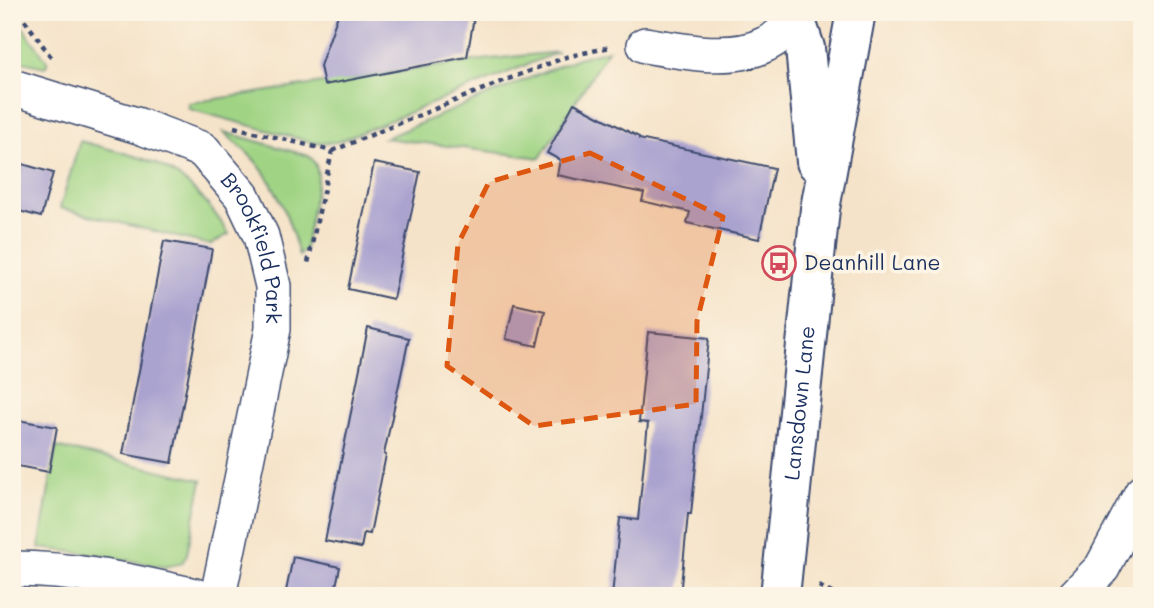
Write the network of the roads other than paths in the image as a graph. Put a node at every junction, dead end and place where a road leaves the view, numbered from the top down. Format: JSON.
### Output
{"nodes":[{"id":1,"x":856,"y":12,"type":"edge"},
{"id":2,"x":796,"y":17,"type":"edge"},
{"id":3,"x":645,"y":45,"type":"road end"},
{"id":4,"x":12,"y":87,"type":"edge"},
{"id":5,"x":820,"y":209,"type":"junction"},
{"id":6,"x":1142,"y":494,"type":"edge"},
{"id":7,"x":12,"y":569,"type":"edge"},
{"id":8,"x":195,"y":596,"type":"edge"},
{"id":9,"x":218,"y":596,"type":"edge"},
{"id":10,"x":780,"y":596,"type":"edge"},
{"id":11,"x":1075,"y":596,"type":"edge"}],
"edges":[{"from":1,"to":5,"type":"street","name":"Lansdown Lane"},
{"from":2,"to":3,"type":"street"},
{"from":2,"to":5,"type":"street","name":"Lansdown Lane"},
{"from":4,"to":9,"type":"street","name":"Brookfield Park"},
{"from":5,"to":10,"type":"street","name":"Lansdown Lane"},
{"from":6,"to":11,"type":"street"},
{"from":7,"to":8,"type":"street"}]}
